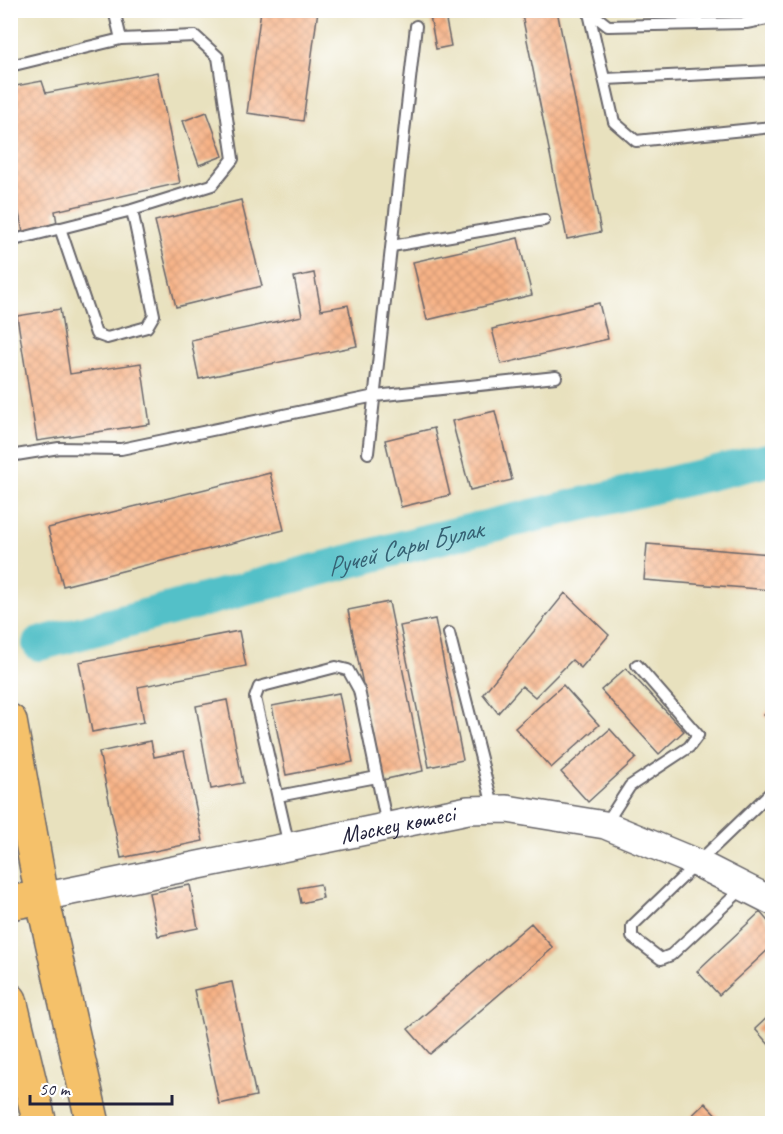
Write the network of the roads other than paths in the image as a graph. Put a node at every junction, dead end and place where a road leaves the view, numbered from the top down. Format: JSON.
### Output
{"nodes":[{"id":1,"x":114,"y":10,"type":"edge"},
{"id":2,"x":589,"y":12,"type":"edge"},
{"id":3,"x":772,"y":13,"type":"edge"},
{"id":4,"x":416,"y":26,"type":"dead end"},
{"id":5,"x":121,"y":39,"type":"junction"},
{"id":6,"x":10,"y":66,"type":"edge"},
{"id":7,"x":772,"y":71,"type":"edge"},
{"id":8,"x":606,"y":79,"type":"junction"},
{"id":9,"x":772,"y":127,"type":"edge"},
{"id":10,"x":132,"y":210,"type":"junction"},
{"id":11,"x":544,"y":220,"type":"dead end"},
{"id":12,"x":60,"y":228,"type":"junction"},
{"id":13,"x":10,"y":241,"type":"edge"},
{"id":14,"x":392,"y":246,"type":"junction"},
{"id":15,"x":556,"y":377,"type":"dead end"},
{"id":16,"x":375,"y":396,"type":"junction"},
{"id":17,"x":368,"y":453,"type":"dead end"},
{"id":18,"x":10,"y":456,"type":"edge"},
{"id":19,"x":449,"y":633,"type":"dead end"},
{"id":20,"x":637,"y":665,"type":"dead end"},
{"id":21,"x":10,"y":721,"type":"edge"},
{"id":22,"x":377,"y":777,"type":"junction"},
{"id":23,"x":772,"y":791,"type":"edge"},
{"id":24,"x":278,"y":796,"type":"junction"},
{"id":25,"x":494,"y":810,"type":"junction"},
{"id":26,"x":604,"y":825,"type":"junction"},
{"id":27,"x":388,"y":827,"type":"junction"},
{"id":28,"x":289,"y":847,"type":"junction"},
{"id":29,"x":699,"y":864,"type":"junction"},
{"id":30,"x":745,"y":887,"type":"junction"},
{"id":31,"x":42,"y":897,"type":"junction"},
{"id":32,"x":772,"y":901,"type":"edge"},
{"id":33,"x":10,"y":903,"type":"edge"},
{"id":34,"x":10,"y":1000,"type":"edge"},
{"id":35,"x":40,"y":1124,"type":"edge"},
{"id":36,"x":93,"y":1124,"type":"edge"}],
"edges":[{"from":1,"to":5,"type":"lane"},
{"from":2,"to":3,"type":"lane"},
{"from":2,"to":8,"type":"lane"},
{"from":4,"to":14,"type":"lane"},
{"from":5,"to":6,"type":"lane"},
{"from":5,"to":10,"type":"lane"},
{"from":7,"to":8,"type":"lane"},
{"from":8,"to":9,"type":"lane"},
{"from":10,"to":12,"type":"lane"},
{"from":10,"to":12,"type":"lane"},
{"from":11,"to":14,"type":"lane"},
{"from":12,"to":13,"type":"lane"},
{"from":14,"to":16,"type":"lane"},
{"from":15,"to":16,"type":"lane"},
{"from":16,"to":17,"type":"lane"},
{"from":16,"to":18,"type":"lane"},
{"from":19,"to":25,"type":"lane"},
{"from":20,"to":26,"type":"lane"},
{"from":21,"to":31,"type":"main road"},
{"from":22,"to":24,"type":"lane"},
{"from":22,"to":24,"type":"lane"},
{"from":22,"to":27,"type":"lane"},
{"from":23,"to":29,"type":"lane"},
{"from":24,"to":28,"type":"lane"},
{"from":25,"to":26,"type":"street","name":"Мәскеу көшесі"},
{"from":25,"to":27,"type":"street","name":"Мәскеу көшесі"},
{"from":26,"to":29,"type":"street","name":"Мәскеу көшесі"},
{"from":27,"to":28,"type":"street","name":"Мәскеу көшесі"},
{"from":28,"to":31,"type":"street","name":"Мәскеу көшесі"},
{"from":29,"to":30,"type":"street","name":"Мәскеу көшесі"},
{"from":29,"to":30,"type":"lane"},
{"from":30,"to":32,"type":"street","name":"Мәскеу көшесі"},
{"from":31,"to":33,"type":"main road","name":"Мәскеу көшесі"},
{"from":31,"to":36,"type":"main road"},
{"from":34,"to":35,"type":"main road"}]}
